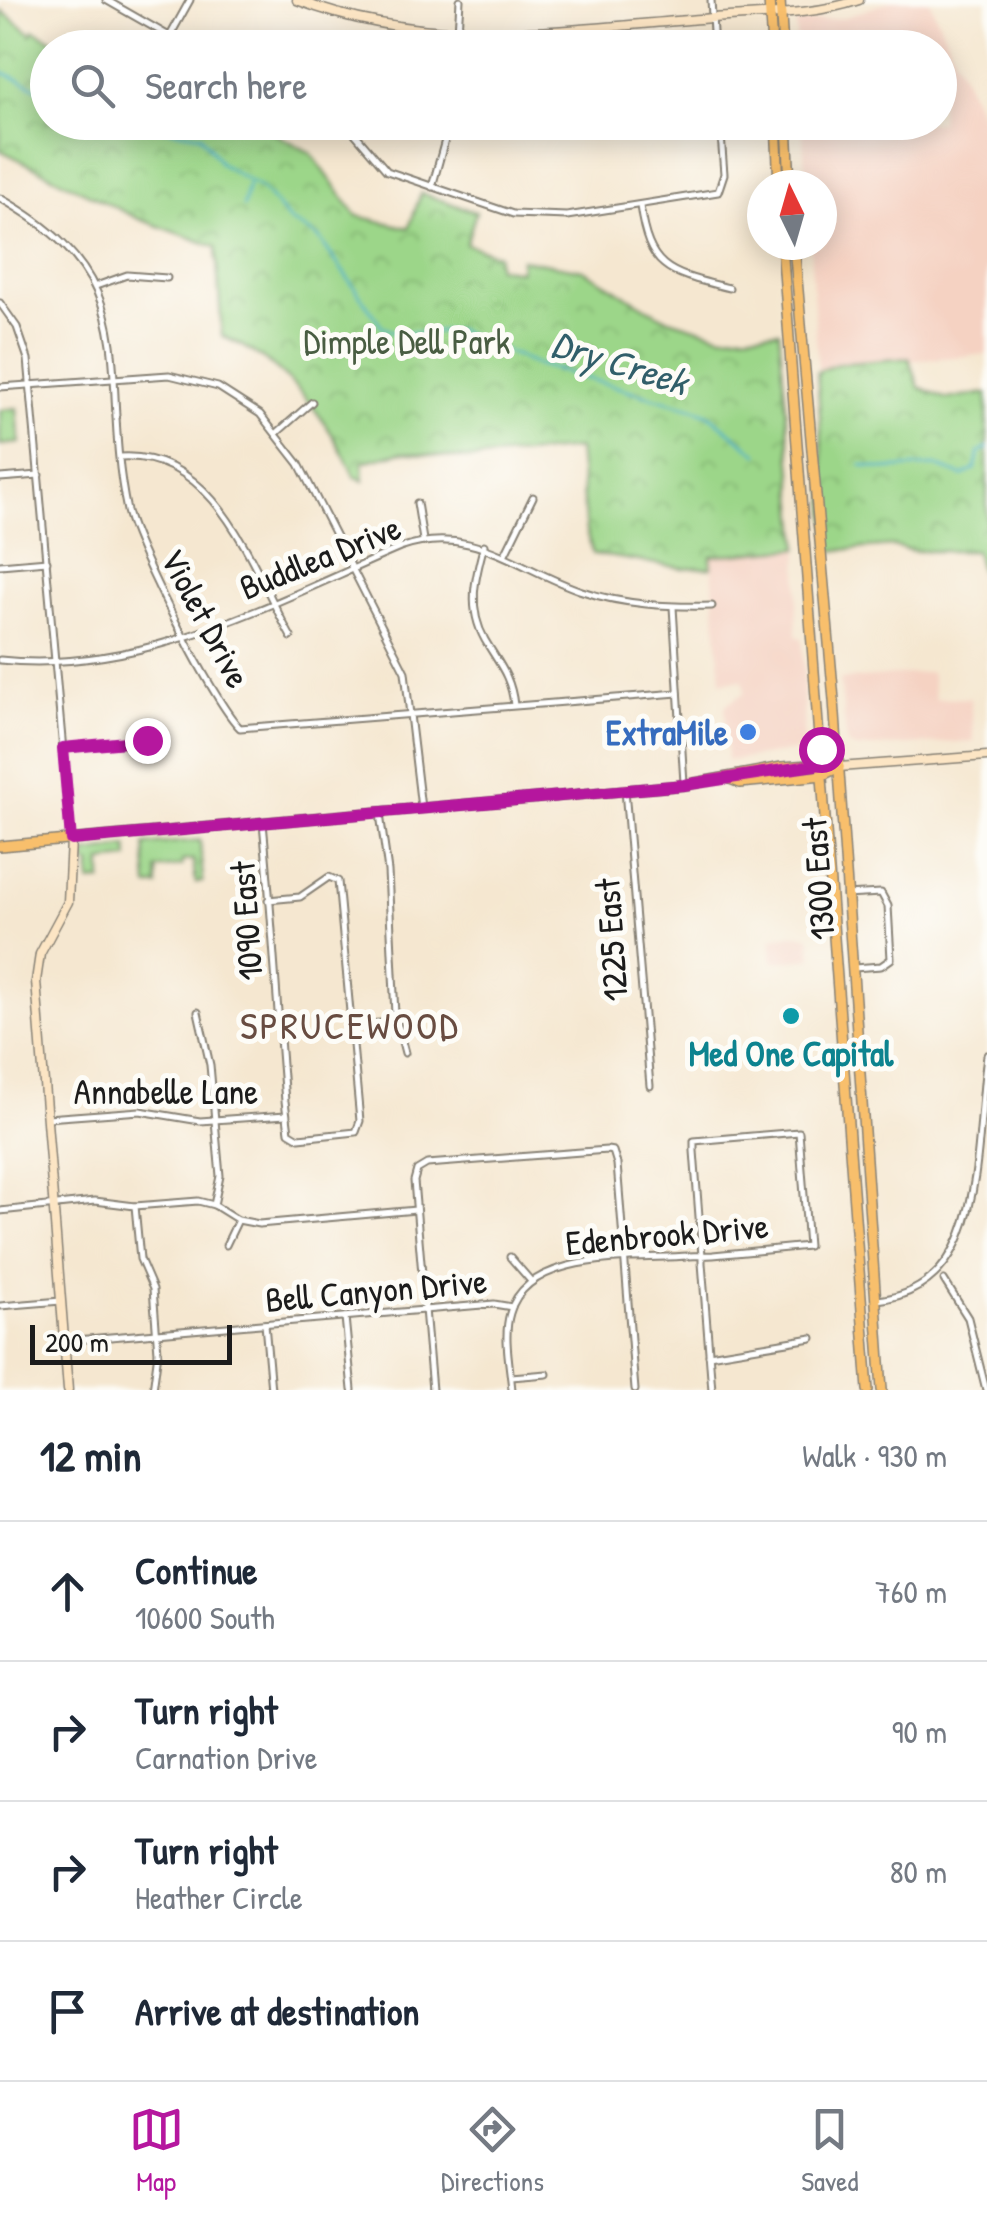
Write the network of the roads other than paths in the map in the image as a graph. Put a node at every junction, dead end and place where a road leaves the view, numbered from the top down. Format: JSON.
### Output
{"nodes":[{"id":1,"x":106,"y":0,"type":"edge"},
{"id":2,"x":190,"y":0,"type":"edge"},
{"id":3,"x":297,"y":0,"type":"edge"},
{"id":4,"x":460,"y":0,"type":"edge"},
{"id":5,"x":711,"y":0,"type":"edge"},
{"id":6,"x":769,"y":0,"type":"edge"},
{"id":7,"x":780,"y":0,"type":"edge"},
{"id":8,"x":860,"y":0,"type":"edge"},
{"id":9,"x":776,"y":14,"type":"junction"},
{"id":10,"x":712,"y":18,"type":"junction"},
{"id":11,"x":159,"y":30,"type":"edge"},
{"id":12,"x":173,"y":30,"type":"edge"},
{"id":13,"x":431,"y":30,"type":"edge"},
{"id":14,"x":458,"y":30,"type":"edge"},
{"id":15,"x":560,"y":30,"type":"edge"},
{"id":16,"x":713,"y":30,"type":"edge"},
{"id":17,"x":774,"y":30,"type":"edge"},
{"id":18,"x":779,"y":30,"type":"edge"},
{"id":19,"x":361,"y":140,"type":"edge"},
{"id":20,"x":445,"y":140,"type":"edge"},
{"id":21,"x":721,"y":140,"type":"edge"},
{"id":22,"x":780,"y":140,"type":"edge"},
{"id":23,"x":788,"y":140,"type":"edge"},
{"id":24,"x":779,"y":170,"type":"edge"},
{"id":25,"x":789,"y":170,"type":"edge"},
{"id":26,"x":432,"y":188,"type":"junction"},
{"id":27,"x":0,"y":198,"type":"edge"},
{"id":28,"x":640,"y":206,"type":"junction"},
{"id":29,"x":783,"y":260,"type":"edge"},
{"id":30,"x":795,"y":260,"type":"edge"},
{"id":31,"x":166,"y":278,"type":"dead end"},
{"id":32,"x":96,"y":286,"type":"junction"},
{"id":33,"x":729,"y":288,"type":"dead end"},
{"id":34,"x":0,"y":303,"type":"edge"},
{"id":35,"x":114,"y":377,"type":"junction"},
{"id":36,"x":31,"y":384,"type":"junction"},
{"id":37,"x":0,"y":387,"type":"edge"},
{"id":38,"x":312,"y":402,"type":"dead end"},
{"id":39,"x":278,"y":432,"type":"junction"},
{"id":40,"x":121,"y":457,"type":"junction"},
{"id":41,"x":39,"y":475,"type":"junction"},
{"id":42,"x":0,"y":478,"type":"edge"},
{"id":43,"x":533,"y":497,"type":"dead end"},
{"id":44,"x":417,"y":504,"type":"dead end"},
{"id":45,"x":424,"y":541,"type":"junction"},
{"id":46,"x":484,"y":545,"type":"junction"},
{"id":47,"x":505,"y":554,"type":"junction"},
{"id":48,"x":47,"y":561,"type":"junction"},
{"id":49,"x":0,"y":565,"type":"edge"},
{"id":50,"x":352,"y":568,"type":"junction"},
{"id":51,"x":272,"y":602,"type":"junction"},
{"id":52,"x":712,"y":606,"type":"dead end"},
{"id":53,"x":673,"y":607,"type":"junction"},
{"id":54,"x":291,"y":637,"type":"dead end"},
{"id":55,"x":187,"y":638,"type":"junction"},
{"id":56,"x":0,"y":660,"type":"edge"},
{"id":57,"x":54,"y":660,"type":"junction"},
{"id":58,"x":678,"y":692,"type":"junction"},
{"id":59,"x":514,"y":706,"type":"junction"},
{"id":60,"x":412,"y":715,"type":"junction"},
{"id":61,"x":147,"y":740,"type":"dead end"},
{"id":62,"x":63,"y":748,"type":"junction"},
{"id":63,"x":987,"y":756,"type":"edge"},
{"id":64,"x":839,"y":767,"type":"junction"},
{"id":65,"x":822,"y":770,"type":"junction"},
{"id":66,"x":684,"y":785,"type":"junction"},
{"id":67,"x":626,"y":790,"type":"junction"},
{"id":68,"x":420,"y":808,"type":"junction"},
{"id":69,"x":380,"y":812,"type":"junction"},
{"id":70,"x":264,"y":822,"type":"junction"},
{"id":71,"x":71,"y":840,"type":"junction"},
{"id":72,"x":0,"y":846,"type":"edge"},
{"id":73,"x":846,"y":894,"type":"junction"},
{"id":74,"x":268,"y":900,"type":"junction"},
{"id":75,"x":851,"y":968,"type":"junction"},
{"id":76,"x":198,"y":1012,"type":"dead end"},
{"id":77,"x":382,"y":1023,"type":"dead end"},
{"id":78,"x":352,"y":1026,"type":"junction"},
{"id":79,"x":405,"y":1052,"type":"dead end"},
{"id":80,"x":987,"y":1055,"type":"edge"},
{"id":81,"x":650,"y":1086,"type":"dead end"},
{"id":82,"x":286,"y":1115,"type":"junction"},
{"id":83,"x":47,"y":1118,"type":"junction"},
{"id":84,"x":215,"y":1121,"type":"junction"},
{"id":85,"x":983,"y":1174,"type":"edge"},
{"id":86,"x":53,"y":1204,"type":"junction"},
{"id":87,"x":214,"y":1205,"type":"junction"},
{"id":88,"x":135,"y":1206,"type":"junction"},
{"id":89,"x":416,"y":1210,"type":"junction"},
{"id":90,"x":0,"y":1211,"type":"edge"},
{"id":91,"x":977,"y":1217,"type":"dead end"},
{"id":92,"x":238,"y":1220,"type":"junction"},
{"id":93,"x":857,"y":1233,"type":"junction"},
{"id":94,"x":226,"y":1245,"type":"dead end"},
{"id":95,"x":702,"y":1256,"type":"junction"},
{"id":96,"x":510,"y":1257,"type":"dead end"},
{"id":97,"x":625,"y":1261,"type":"junction"},
{"id":98,"x":953,"y":1272,"type":"dead end"},
{"id":99,"x":530,"y":1280,"type":"junction"},
{"id":100,"x":944,"y":1280,"type":"junction"},
{"id":101,"x":875,"y":1300,"type":"junction"},
{"id":102,"x":61,"y":1301,"type":"junction"},
{"id":103,"x":0,"y":1306,"type":"edge"},
{"id":104,"x":512,"y":1307,"type":"junction"},
{"id":105,"x":425,"y":1310,"type":"junction"},
{"id":106,"x":346,"y":1317,"type":"junction"},
{"id":107,"x":265,"y":1324,"type":"junction"},
{"id":108,"x":156,"y":1333,"type":"junction"},
{"id":109,"x":812,"y":1338,"type":"dead end"},
{"id":110,"x":64,"y":1341,"type":"junction"},
{"id":111,"x":709,"y":1355,"type":"junction"},
{"id":112,"x":547,"y":1374,"type":"dead end"},
{"id":113,"x":511,"y":1377,"type":"junction"},
{"id":114,"x":68,"y":1390,"type":"edge"},
{"id":115,"x":153,"y":1390,"type":"edge"},
{"id":116,"x":271,"y":1390,"type":"edge"},
{"id":117,"x":352,"y":1390,"type":"edge"},
{"id":118,"x":432,"y":1390,"type":"edge"},
{"id":119,"x":512,"y":1390,"type":"edge"},
{"id":120,"x":635,"y":1390,"type":"edge"},
{"id":121,"x":712,"y":1390,"type":"edge"},
{"id":122,"x":868,"y":1390,"type":"edge"},
{"id":123,"x":882,"y":1390,"type":"edge"},
{"id":124,"x":986,"y":1390,"type":"edge"}],
"edges":[{"from":1,"to":11,"type":"street"},
{"from":2,"to":12,"type":"street"},
{"from":3,"to":13,"type":"street"},
{"from":4,"to":14,"type":"street"},
{"from":5,"to":10,"type":"street"},
{"from":6,"to":9,"type":"main road"},
{"from":7,"to":9,"type":"main road"},
{"from":8,"to":9,"type":"street"},
{"from":9,"to":10,"type":"street"},
{"from":9,"to":17,"type":"main road"},
{"from":9,"to":18,"type":"main road"},
{"from":10,"to":15,"type":"street"},
{"from":10,"to":16,"type":"street"},
{"from":19,"to":26,"type":"street"},
{"from":20,"to":26,"type":"street"},
{"from":21,"to":28,"type":"street"},
{"from":22,"to":24,"type":"main road"},
{"from":23,"to":25,"type":"main road"},
{"from":26,"to":28,"type":"street"},
{"from":27,"to":32,"type":"street","name":"Violet Drive"},
{"from":28,"to":33,"type":"street"},
{"from":29,"to":65,"type":"main road","name":"1300 East"},
{"from":30,"to":64,"type":"main road","name":"1300 East"},
{"from":31,"to":32,"type":"street"},
{"from":32,"to":35,"type":"street","name":"Violet Drive"},
{"from":34,"to":36,"type":"street"},
{"from":35,"to":36,"type":"street"},
{"from":35,"to":39,"type":"street"},
{"from":35,"to":40,"type":"street","name":"Violet Drive"},
{"from":36,"to":37,"type":"street"},
{"from":36,"to":41,"type":"street"},
{"from":38,"to":39,"type":"street"},
{"from":39,"to":50,"type":"street"},
{"from":40,"to":51,"type":"street"},
{"from":40,"to":55,"type":"street","name":"Violet Drive"},
{"from":41,"to":42,"type":"street"},
{"from":41,"to":48,"type":"street"},
{"from":43,"to":47,"type":"street"},
{"from":44,"to":45,"type":"street"},
{"from":45,"to":46,"type":"street","name":"Buddlea Drive"},
{"from":45,"to":50,"type":"street","name":"Buddlea Drive"},
{"from":46,"to":47,"type":"street","name":"Buddlea Drive"},
{"from":46,"to":59,"type":"street"},
{"from":47,"to":53,"type":"street","name":"Buddlea Drive"},
{"from":48,"to":49,"type":"street"},
{"from":48,"to":57,"type":"street"},
{"from":50,"to":51,"type":"street","name":"Buddlea Drive"},
{"from":50,"to":60,"type":"street"},
{"from":51,"to":54,"type":"street"},
{"from":51,"to":55,"type":"street","name":"Buddlea Drive"},
{"from":52,"to":53,"type":"street","name":"Buddlea Drive"},
{"from":53,"to":58,"type":"street"},
{"from":55,"to":57,"type":"street","name":"Buddlea Drive"},
{"from":55,"to":60,"type":"street","name":"Violet Drive"},
{"from":56,"to":57,"type":"street","name":"Buddlea Drive"},
{"from":57,"to":62,"type":"street"},
{"from":58,"to":59,"type":"street","name":"Violet Drive"},
{"from":58,"to":66,"type":"street"},
{"from":59,"to":60,"type":"street","name":"Violet Drive"},
{"from":60,"to":68,"type":"street"},
{"from":61,"to":62,"type":"street"},
{"from":62,"to":71,"type":"street"},
{"from":63,"to":64,"type":"street"},
{"from":64,"to":65,"type":"main road"},
{"from":64,"to":73,"type":"main road","name":"1300 East"},
{"from":65,"to":66,"type":"main road"},
{"from":65,"to":93,"type":"main road","name":"1300 East"},
{"from":66,"to":67,"type":"main road"},
{"from":67,"to":68,"type":"main road"},
{"from":67,"to":81,"type":"street","name":"1225 East"},
{"from":68,"to":69,"type":"main road"},
{"from":69,"to":70,"type":"main road"},
{"from":69,"to":79,"type":"street"},
{"from":70,"to":71,"type":"main road"},
{"from":70,"to":74,"type":"street","name":"1090 East"},
{"from":71,"to":72,"type":"main road"},
{"from":71,"to":83,"type":"street"},
{"from":73,"to":75,"type":"main road","name":"1300 East"},
{"from":73,"to":75,"type":"street"},
{"from":74,"to":78,"type":"street"},
{"from":74,"to":82,"type":"street","name":"1090 East"},
{"from":75,"to":101,"type":"main road","name":"1300 East"},
{"from":76,"to":84,"type":"street"},
{"from":77,"to":78,"type":"street"},
{"from":78,"to":82,"type":"street","name":"1090 East"},
{"from":80,"to":85,"type":"street"},
{"from":82,"to":84,"type":"street","name":"Annabelle Lane"},
{"from":83,"to":84,"type":"street","name":"Annabelle Lane"},
{"from":83,"to":86,"type":"street"},
{"from":84,"to":87,"type":"street"},
{"from":85,"to":91,"type":"street"},
{"from":86,"to":88,"type":"street"},
{"from":86,"to":90,"type":"street"},
{"from":86,"to":102,"type":"street"},
{"from":87,"to":88,"type":"street"},
{"from":87,"to":92,"type":"street"},
{"from":88,"to":108,"type":"street"},
{"from":89,"to":92,"type":"street"},
{"from":89,"to":97,"type":"street"},
{"from":89,"to":105,"type":"street"},
{"from":92,"to":94,"type":"street"},
{"from":93,"to":101,"type":"main road"},
{"from":93,"to":122,"type":"main road","name":"1300 East"},
{"from":95,"to":95,"type":"street","name":"Edenbrook Drive"},
{"from":95,"to":97,"type":"street","name":"Edenbrook Drive"},
{"from":95,"to":111,"type":"street"},
{"from":96,"to":99,"type":"street"},
{"from":97,"to":99,"type":"street","name":"Edenbrook Drive"},
{"from":97,"to":120,"type":"street"},
{"from":98,"to":100,"type":"street"},
{"from":99,"to":104,"type":"street","name":"Edenbrook Drive"},
{"from":100,"to":101,"type":"street"},
{"from":100,"to":124,"type":"street"},
{"from":101,"to":123,"type":"main road","name":"1300 East"},
{"from":102,"to":103,"type":"street"},
{"from":102,"to":110,"type":"street"},
{"from":104,"to":105,"type":"street","name":"Bell Canyon Drive"},
{"from":104,"to":113,"type":"street"},
{"from":105,"to":106,"type":"street","name":"Bell Canyon Drive"},
{"from":105,"to":118,"type":"street"},
{"from":106,"to":107,"type":"street","name":"Bell Canyon Drive"},
{"from":106,"to":117,"type":"street"},
{"from":107,"to":108,"type":"street","name":"Bell Canyon Drive"},
{"from":107,"to":116,"type":"street"},
{"from":108,"to":110,"type":"street","name":"Bell Canyon Drive"},
{"from":108,"to":115,"type":"street"},
{"from":109,"to":111,"type":"street"},
{"from":110,"to":114,"type":"street"},
{"from":111,"to":121,"type":"street"},
{"from":112,"to":113,"type":"street"},
{"from":113,"to":119,"type":"street"}]}
